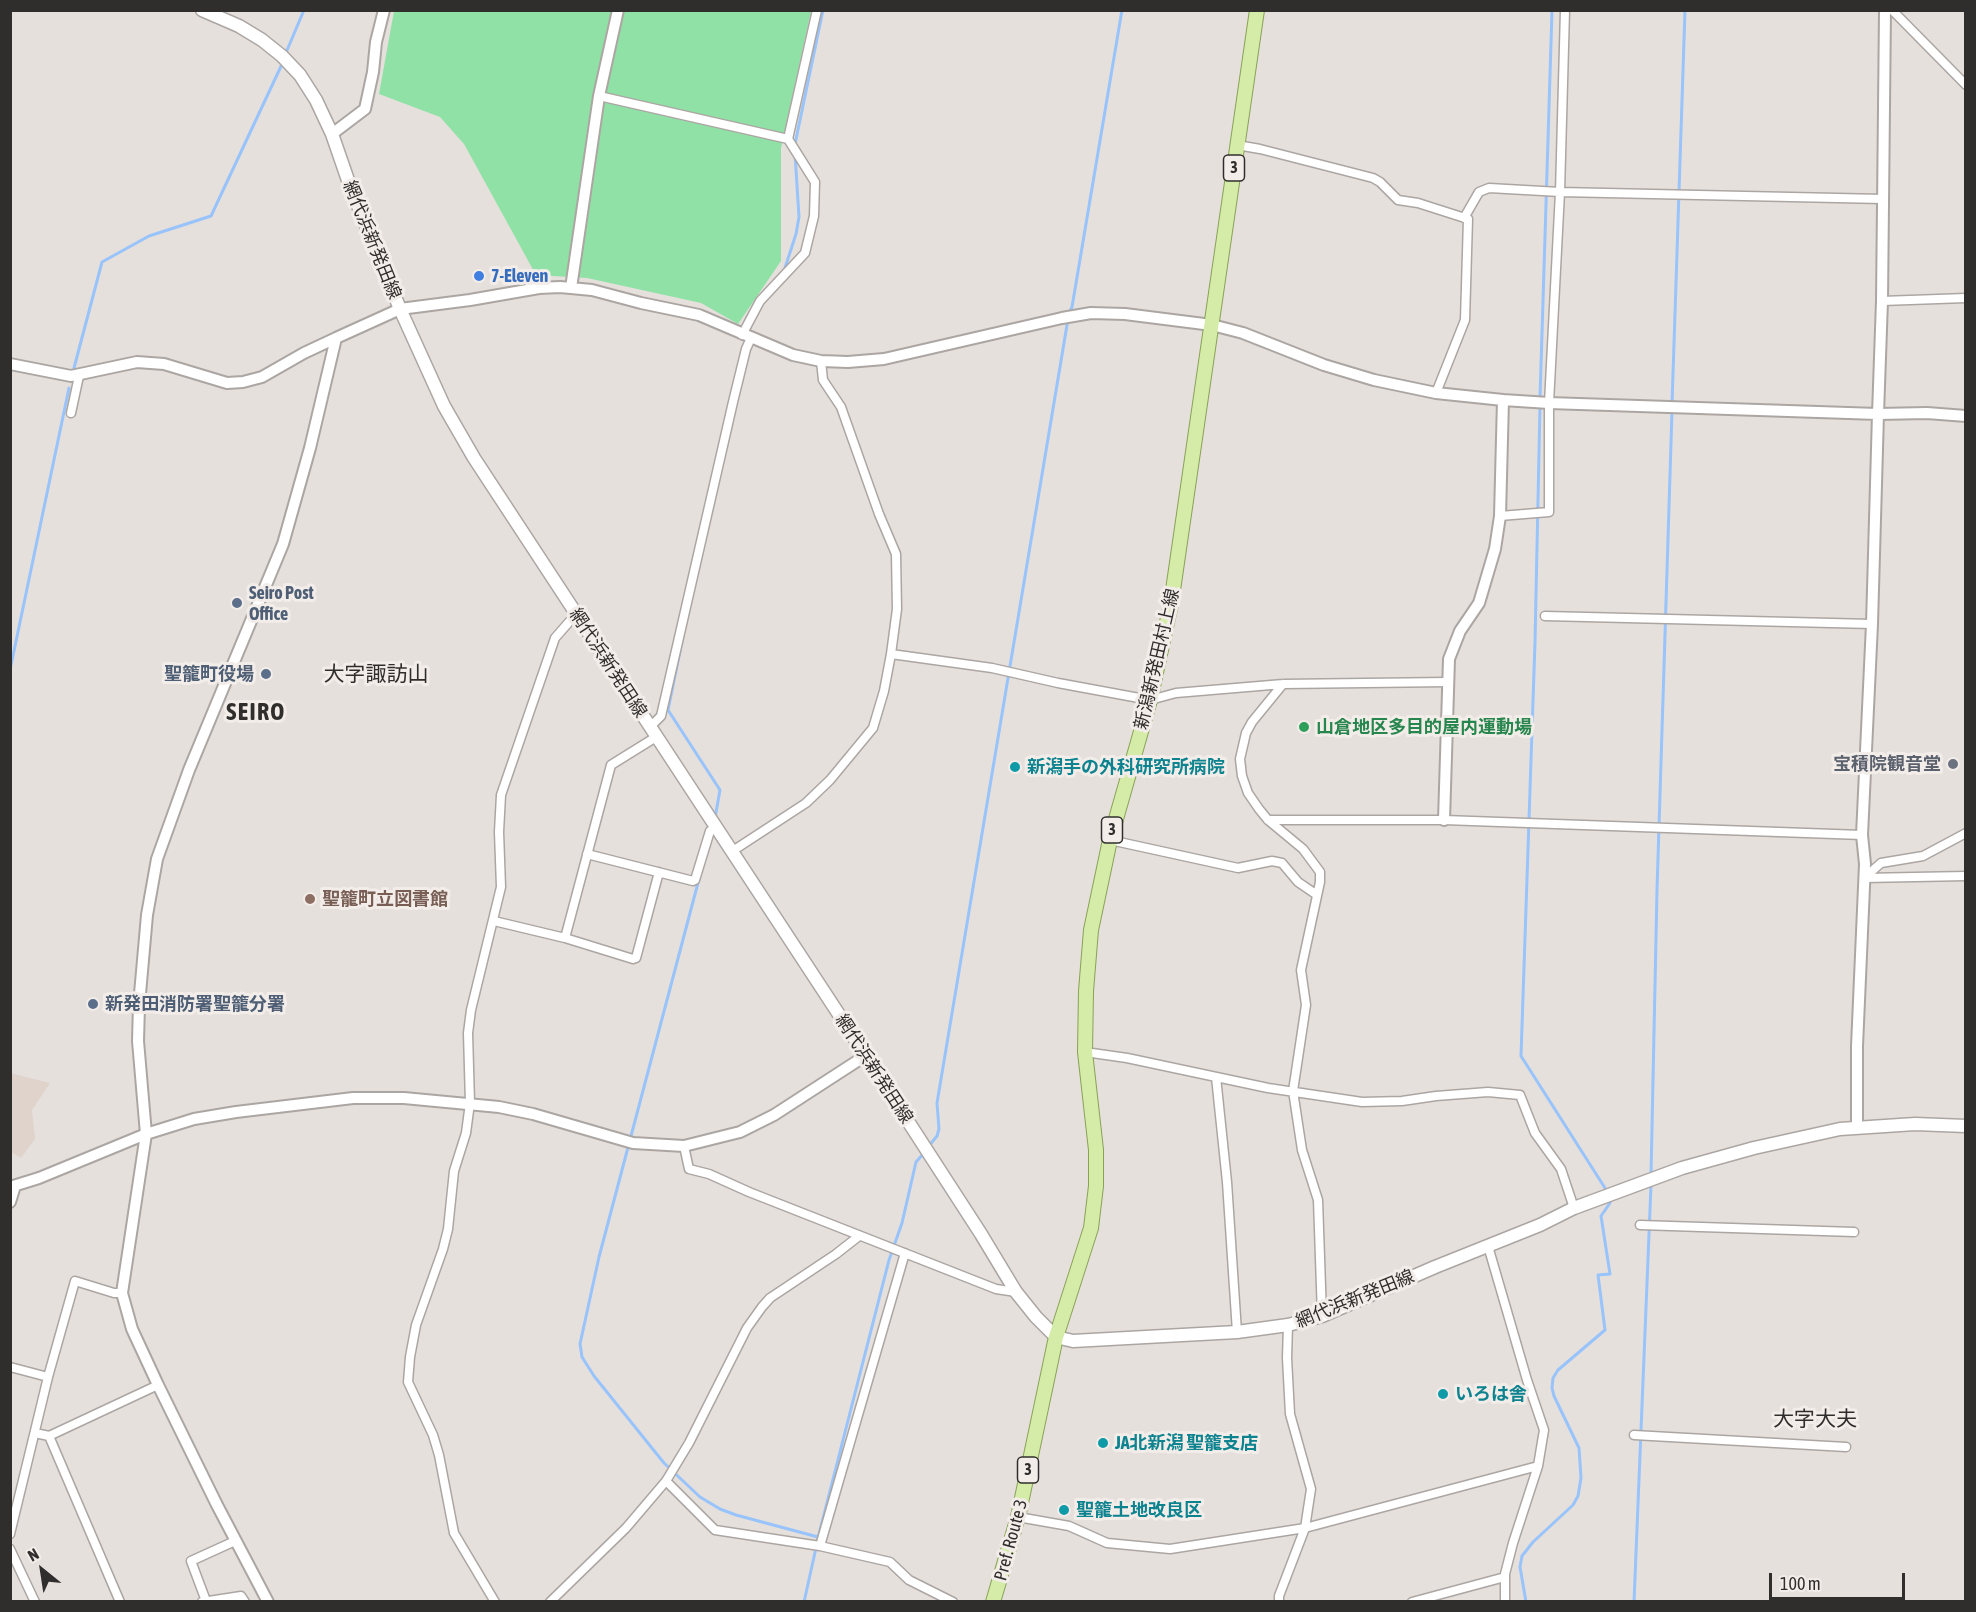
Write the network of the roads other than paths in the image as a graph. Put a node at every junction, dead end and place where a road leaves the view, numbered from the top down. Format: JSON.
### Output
{"nodes":[{"id":1,"x":202,"y":10,"type":"edge"},
{"id":2,"x":384,"y":10,"type":"edge"},
{"id":3,"x":618,"y":10,"type":"edge"},
{"id":4,"x":817,"y":10,"type":"edge"},
{"id":5,"x":1257,"y":10,"type":"edge"},
{"id":6,"x":1565,"y":10,"type":"edge"},
{"id":7,"x":1885,"y":10,"type":"edge"},
{"id":8,"x":1892,"y":10,"type":"edge"},
{"id":9,"x":1965,"y":85,"type":"edge"},
{"id":10,"x":598,"y":96,"type":"junction"},
{"id":11,"x":332,"y":134,"type":"junction"},
{"id":12,"x":788,"y":140,"type":"junction"},
{"id":13,"x":1237,"y":145,"type":"junction"},
{"id":14,"x":1560,"y":192,"type":"junction"},
{"id":15,"x":1883,"y":200,"type":"junction"},
{"id":16,"x":1464,"y":218,"type":"junction"},
{"id":17,"x":571,"y":288,"type":"junction"},
{"id":18,"x":1965,"y":298,"type":"edge"},
{"id":19,"x":1882,"y":301,"type":"junction"},
{"id":20,"x":400,"y":309,"type":"junction"},
{"id":21,"x":1212,"y":325,"type":"junction"},
{"id":22,"x":746,"y":337,"type":"junction"},
{"id":23,"x":336,"y":338,"type":"junction"},
{"id":24,"x":821,"y":361,"type":"junction"},
{"id":25,"x":10,"y":364,"type":"edge"},
{"id":26,"x":79,"y":376,"type":"junction"},
{"id":27,"x":1436,"y":393,"type":"junction"},
{"id":28,"x":1503,"y":400,"type":"junction"},
{"id":29,"x":1549,"y":403,"type":"junction"},
{"id":30,"x":70,"y":413,"type":"dead end"},
{"id":31,"x":1878,"y":414,"type":"junction"},
{"id":32,"x":1965,"y":416,"type":"edge"},
{"id":33,"x":1500,"y":516,"type":"junction"},
{"id":34,"x":576,"y":614,"type":"junction"},
{"id":35,"x":1545,"y":616,"type":"dead end"},
{"id":36,"x":1872,"y":624,"type":"junction"},
{"id":37,"x":891,"y":654,"type":"junction"},
{"id":38,"x":1448,"y":682,"type":"junction"},
{"id":39,"x":1283,"y":684,"type":"junction"},
{"id":40,"x":1150,"y":700,"type":"junction"},
{"id":41,"x":653,"y":732,"type":"junction"},
{"id":42,"x":1268,"y":820,"type":"junction"},
{"id":43,"x":1444,"y":820,"type":"junction"},
{"id":44,"x":715,"y":826,"type":"junction"},
{"id":45,"x":1965,"y":833,"type":"edge"},
{"id":46,"x":1862,"y":835,"type":"junction"},
{"id":47,"x":1110,"y":840,"type":"junction"},
{"id":48,"x":731,"y":852,"type":"junction"},
{"id":49,"x":587,"y":854,"type":"junction"},
{"id":50,"x":659,"y":872,"type":"junction"},
{"id":51,"x":1965,"y":876,"type":"edge"},
{"id":52,"x":1864,"y":878,"type":"junction"},
{"id":53,"x":1317,"y":895,"type":"junction"},
{"id":54,"x":494,"y":921,"type":"junction"},
{"id":55,"x":565,"y":938,"type":"junction"},
{"id":56,"x":1085,"y":1052,"type":"junction"},
{"id":57,"x":865,"y":1056,"type":"junction"},
{"id":58,"x":1216,"y":1077,"type":"junction"},
{"id":59,"x":1293,"y":1091,"type":"junction"},
{"id":60,"x":470,"y":1103,"type":"junction"},
{"id":61,"x":1965,"y":1126,"type":"edge"},
{"id":62,"x":1857,"y":1127,"type":"junction"},
{"id":63,"x":146,"y":1134,"type":"junction"},
{"id":64,"x":684,"y":1146,"type":"junction"},
{"id":65,"x":13,"y":1186,"type":"edge"},
{"id":66,"x":10,"y":1202,"type":"edge"},
{"id":67,"x":1574,"y":1208,"type":"junction"},
{"id":68,"x":1640,"y":1225,"type":"dead end"},
{"id":69,"x":1854,"y":1232,"type":"dead end"},
{"id":70,"x":859,"y":1236,"type":"junction"},
{"id":71,"x":1488,"y":1246,"type":"junction"},
{"id":72,"x":905,"y":1253,"type":"junction"},
{"id":73,"x":1016,"y":1292,"type":"junction"},
{"id":74,"x":122,"y":1293,"type":"junction"},
{"id":75,"x":1322,"y":1316,"type":"junction"},
{"id":76,"x":1288,"y":1325,"type":"junction"},
{"id":77,"x":1237,"y":1332,"type":"junction"},
{"id":78,"x":1056,"y":1337,"type":"junction"},
{"id":79,"x":10,"y":1367,"type":"edge"},
{"id":80,"x":48,"y":1377,"type":"junction"},
{"id":81,"x":159,"y":1385,"type":"junction"},
{"id":82,"x":35,"y":1433,"type":"junction"},
{"id":83,"x":1634,"y":1435,"type":"dead end"},
{"id":84,"x":49,"y":1436,"type":"junction"},
{"id":85,"x":1846,"y":1447,"type":"dead end"},
{"id":86,"x":1538,"y":1466,"type":"junction"},
{"id":87,"x":666,"y":1481,"type":"junction"},
{"id":88,"x":1018,"y":1517,"type":"junction"},
{"id":89,"x":1305,"y":1528,"type":"junction"},
{"id":90,"x":10,"y":1534,"type":"edge"},
{"id":91,"x":235,"y":1541,"type":"junction"},
{"id":92,"x":820,"y":1546,"type":"junction"},
{"id":93,"x":10,"y":1549,"type":"edge"},
{"id":94,"x":1505,"y":1577,"type":"junction"},
{"id":95,"x":204,"y":1601,"type":"edge"},
{"id":96,"x":35,"y":1602,"type":"edge"},
{"id":97,"x":120,"y":1602,"type":"edge"},
{"id":98,"x":245,"y":1602,"type":"edge"},
{"id":99,"x":268,"y":1602,"type":"edge"},
{"id":100,"x":495,"y":1602,"type":"edge"},
{"id":101,"x":550,"y":1602,"type":"edge"},
{"id":102,"x":953,"y":1602,"type":"edge"},
{"id":103,"x":993,"y":1602,"type":"edge"},
{"id":104,"x":1279,"y":1602,"type":"edge"},
{"id":105,"x":1412,"y":1602,"type":"edge"},
{"id":106,"x":1505,"y":1602,"type":"edge"}],
"edges":[{"from":1,"to":11,"type":"main road","name":"網代浜新発田線"},
{"from":2,"to":11,"type":"street"},
{"from":3,"to":10,"type":"street"},
{"from":4,"to":12,"type":"street"},
{"from":5,"to":13,"type":"main road","name":"新潟新発田村上線","number":"3"},
{"from":6,"to":14,"type":"street"},
{"from":7,"to":15,"type":"street"},
{"from":8,"to":9,"type":"street"},
{"from":10,"to":12,"type":"street"},
{"from":10,"to":17,"type":"street"},
{"from":11,"to":20,"type":"main road","name":"網代浜新発田線"},
{"from":12,"to":22,"type":"street"},
{"from":13,"to":16,"type":"street"},
{"from":13,"to":21,"type":"main road","name":"新潟新発田村上線","number":"3"},
{"from":14,"to":15,"type":"street"},
{"from":14,"to":16,"type":"street"},
{"from":14,"to":29,"type":"street"},
{"from":15,"to":19,"type":"street"},
{"from":16,"to":27,"type":"street"},
{"from":17,"to":20,"type":"street"},
{"from":17,"to":22,"type":"street"},
{"from":18,"to":19,"type":"street"},
{"from":19,"to":31,"type":"street"},
{"from":20,"to":23,"type":"street"},
{"from":20,"to":34,"type":"main road","name":"網代浜新発田線"},
{"from":21,"to":24,"type":"street"},
{"from":21,"to":27,"type":"street"},
{"from":21,"to":40,"type":"main road","name":"新潟新発田村上線","number":"3"},
{"from":22,"to":24,"type":"street"},
{"from":22,"to":41,"type":"street"},
{"from":23,"to":26,"type":"street"},
{"from":23,"to":63,"type":"street"},
{"from":24,"to":37,"type":"street"},
{"from":25,"to":26,"type":"street"},
{"from":26,"to":30,"type":"street"},
{"from":27,"to":28,"type":"street"},
{"from":28,"to":29,"type":"street"},
{"from":28,"to":33,"type":"street"},
{"from":29,"to":31,"type":"street"},
{"from":29,"to":33,"type":"street"},
{"from":31,"to":32,"type":"street"},
{"from":31,"to":36,"type":"street"},
{"from":33,"to":38,"type":"street"},
{"from":34,"to":41,"type":"main road","name":"網代浜新発田線"},
{"from":34,"to":54,"type":"street"},
{"from":35,"to":36,"type":"street"},
{"from":36,"to":46,"type":"street"},
{"from":37,"to":40,"type":"street"},
{"from":37,"to":48,"type":"street"},
{"from":38,"to":39,"type":"street"},
{"from":38,"to":43,"type":"street"},
{"from":39,"to":40,"type":"street"},
{"from":39,"to":42,"type":"street"},
{"from":40,"to":47,"type":"main road","name":"新潟新発田村上線","number":"3"},
{"from":41,"to":44,"type":"main road","name":"網代浜新発田線"},
{"from":41,"to":49,"type":"street"},
{"from":42,"to":43,"type":"street"},
{"from":42,"to":53,"type":"street"},
{"from":43,"to":46,"type":"street"},
{"from":44,"to":48,"type":"main road","name":"網代浜新発田線"},
{"from":44,"to":50,"type":"street"},
{"from":45,"to":52,"type":"street"},
{"from":46,"to":52,"type":"street"},
{"from":47,"to":53,"type":"street"},
{"from":47,"to":56,"type":"main road","name":"新潟新発田村上線","number":"3"},
{"from":48,"to":57,"type":"main road","name":"網代浜新発田線"},
{"from":49,"to":50,"type":"street"},
{"from":49,"to":55,"type":"street"},
{"from":50,"to":55,"type":"street"},
{"from":51,"to":52,"type":"street"},
{"from":52,"to":62,"type":"street"},
{"from":53,"to":59,"type":"street"},
{"from":54,"to":55,"type":"street"},
{"from":54,"to":60,"type":"street"},
{"from":56,"to":58,"type":"street"},
{"from":56,"to":78,"type":"main road","name":"新潟新発田村上線","number":"3"},
{"from":57,"to":64,"type":"street"},
{"from":57,"to":73,"type":"main road","name":"網代浜新発田線"},
{"from":58,"to":59,"type":"street"},
{"from":58,"to":77,"type":"street"},
{"from":59,"to":67,"type":"street"},
{"from":59,"to":75,"type":"street"},
{"from":60,"to":63,"type":"street"},
{"from":60,"to":64,"type":"street"},
{"from":60,"to":100,"type":"street"},
{"from":61,"to":62,"type":"main road","name":"網代浜新発田線"},
{"from":62,"to":67,"type":"main road","name":"網代浜新発田線"},
{"from":63,"to":65,"type":"street"},
{"from":63,"to":74,"type":"street"},
{"from":64,"to":70,"type":"street"},
{"from":65,"to":66,"type":"street"},
{"from":67,"to":71,"type":"main road","name":"網代浜新発田線"},
{"from":68,"to":69,"type":"street"},
{"from":70,"to":72,"type":"street"},
{"from":70,"to":87,"type":"street"},
{"from":71,"to":75,"type":"main road","name":"網代浜新発田線"},
{"from":71,"to":86,"type":"street"},
{"from":72,"to":73,"type":"street"},
{"from":72,"to":92,"type":"street"},
{"from":73,"to":78,"type":"main road","name":"網代浜新発田線"},
{"from":74,"to":80,"type":"street"},
{"from":74,"to":81,"type":"street"},
{"from":75,"to":76,"type":"main road","name":"網代浜新発田線"},
{"from":76,"to":77,"type":"main road","name":"網代浜新発田線"},
{"from":76,"to":89,"type":"street"},
{"from":77,"to":78,"type":"main road","name":"網代浜新発田線"},
{"from":78,"to":88,"type":"main road","name":"Pref. Route 3","number":"3"},
{"from":79,"to":80,"type":"street"},
{"from":80,"to":82,"type":"street"},
{"from":81,"to":84,"type":"street"},
{"from":81,"to":91,"type":"street"},
{"from":82,"to":84,"type":"street"},
{"from":82,"to":90,"type":"street"},
{"from":83,"to":85,"type":"street"},
{"from":84,"to":97,"type":"street"},
{"from":86,"to":89,"type":"street"},
{"from":86,"to":94,"type":"street"},
{"from":87,"to":92,"type":"street"},
{"from":87,"to":101,"type":"street"},
{"from":88,"to":89,"type":"street"},
{"from":88,"to":103,"type":"main road","name":"Pref. Route 3","number":"3"},
{"from":89,"to":104,"type":"street"},
{"from":91,"to":95,"type":"street"},
{"from":91,"to":99,"type":"street"},
{"from":92,"to":102,"type":"street"},
{"from":93,"to":96,"type":"street"},
{"from":94,"to":105,"type":"street"},
{"from":94,"to":106,"type":"street"},
{"from":95,"to":98,"type":"street"}]}
